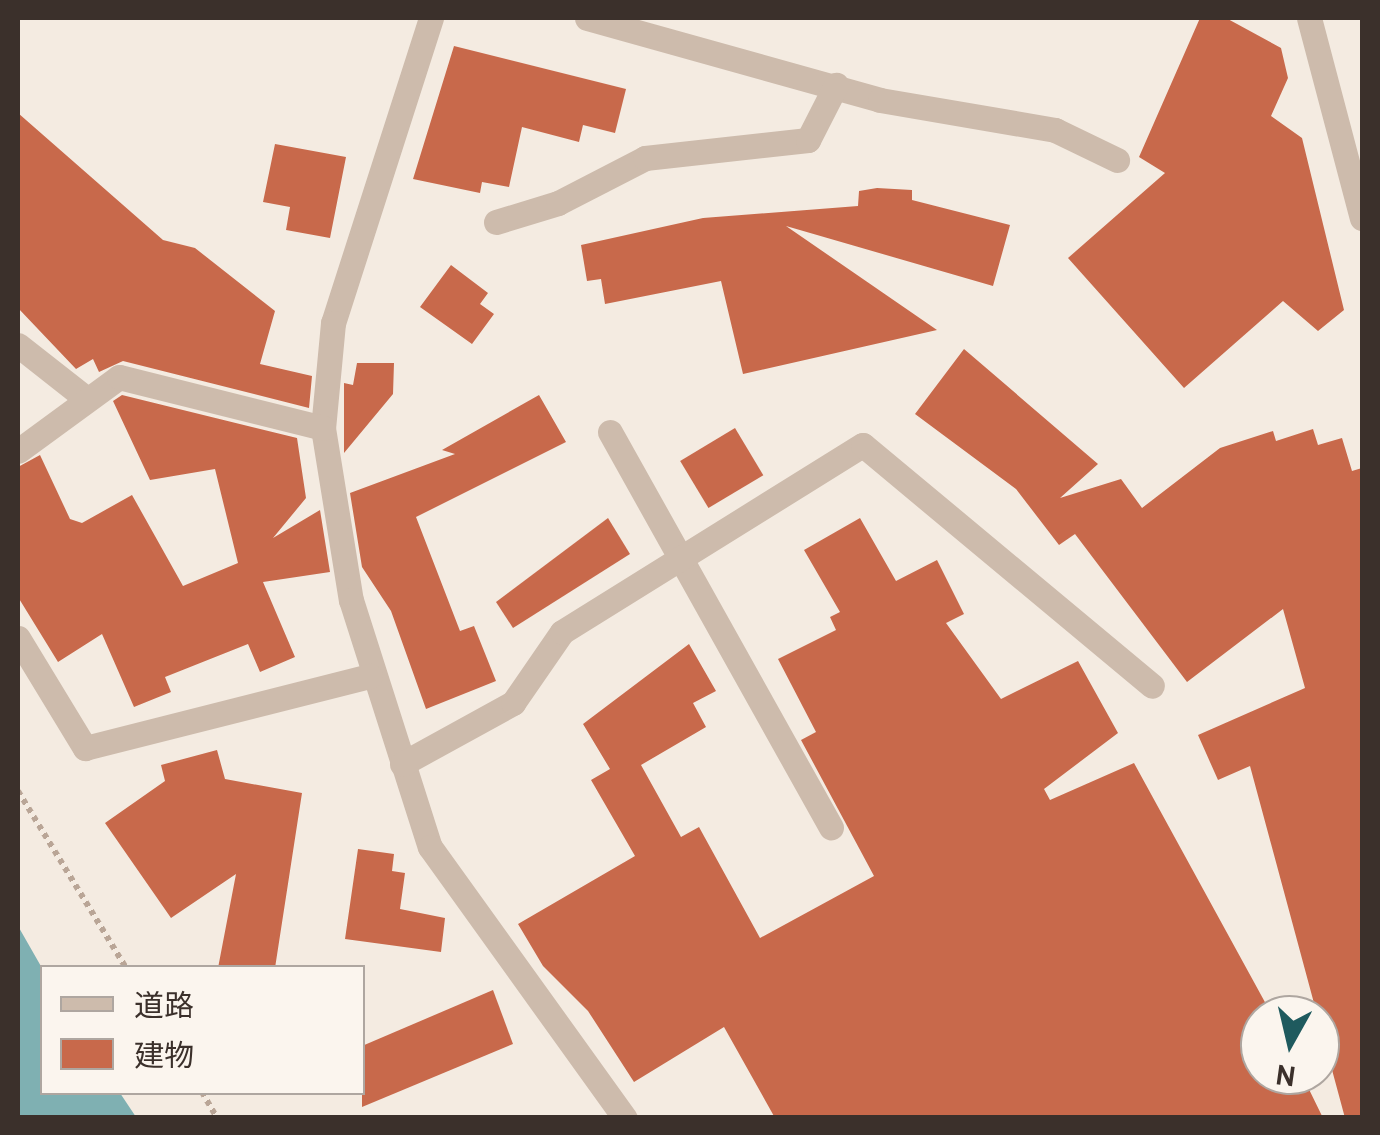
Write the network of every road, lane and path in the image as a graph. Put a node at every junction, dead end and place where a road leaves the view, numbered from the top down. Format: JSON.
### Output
{"nodes":[{"id":1,"x":431,"y":18,"type":"edge"},
{"id":2,"x":587,"y":18,"type":"edge"},
{"id":3,"x":1309,"y":18,"type":"edge"},
{"id":4,"x":836,"y":85,"type":"junction"},
{"id":5,"x":1117,"y":160,"type":"dead end"},
{"id":6,"x":1362,"y":218,"type":"edge"},
{"id":7,"x":496,"y":222,"type":"dead end"},
{"id":8,"x":18,"y":345,"type":"edge"},
{"id":9,"x":84,"y":396,"type":"junction"},
{"id":10,"x":324,"y":428,"type":"junction"},
{"id":11,"x":610,"y":432,"type":"dead end"},
{"id":12,"x":18,"y":451,"type":"edge"},
{"id":13,"x":682,"y":558,"type":"junction"},
{"id":14,"x":18,"y":638,"type":"edge"},
{"id":15,"x":370,"y":676,"type":"junction"},
{"id":16,"x":1152,"y":686,"type":"dead end"},
{"id":17,"x":402,"y":764,"type":"junction"},
{"id":18,"x":18,"y":790,"type":"edge"},
{"id":19,"x":832,"y":828,"type":"dead end"},
{"id":20,"x":124,"y":965,"type":"edge"},
{"id":21,"x":204,"y":1095,"type":"edge"},
{"id":22,"x":217,"y":1118,"type":"edge"},
{"id":23,"x":625,"y":1118,"type":"edge"}],
"edges":[{"from":1,"to":10,"type":"street"},
{"from":2,"to":4,"type":"street"},
{"from":3,"to":6,"type":"street"},
{"from":4,"to":5,"type":"street"},
{"from":4,"to":7,"type":"street"},
{"from":8,"to":9,"type":"street"},
{"from":9,"to":10,"type":"street"},
{"from":9,"to":12,"type":"street"},
{"from":10,"to":15,"type":"street"},
{"from":11,"to":13,"type":"street"},
{"from":13,"to":16,"type":"street"},
{"from":13,"to":17,"type":"street"},
{"from":13,"to":19,"type":"street"},
{"from":14,"to":15,"type":"street"},
{"from":15,"to":17,"type":"street"},
{"from":17,"to":23,"type":"street"},
{"from":18,"to":20,"type":"path"},
{"from":21,"to":22,"type":"path"}]}
